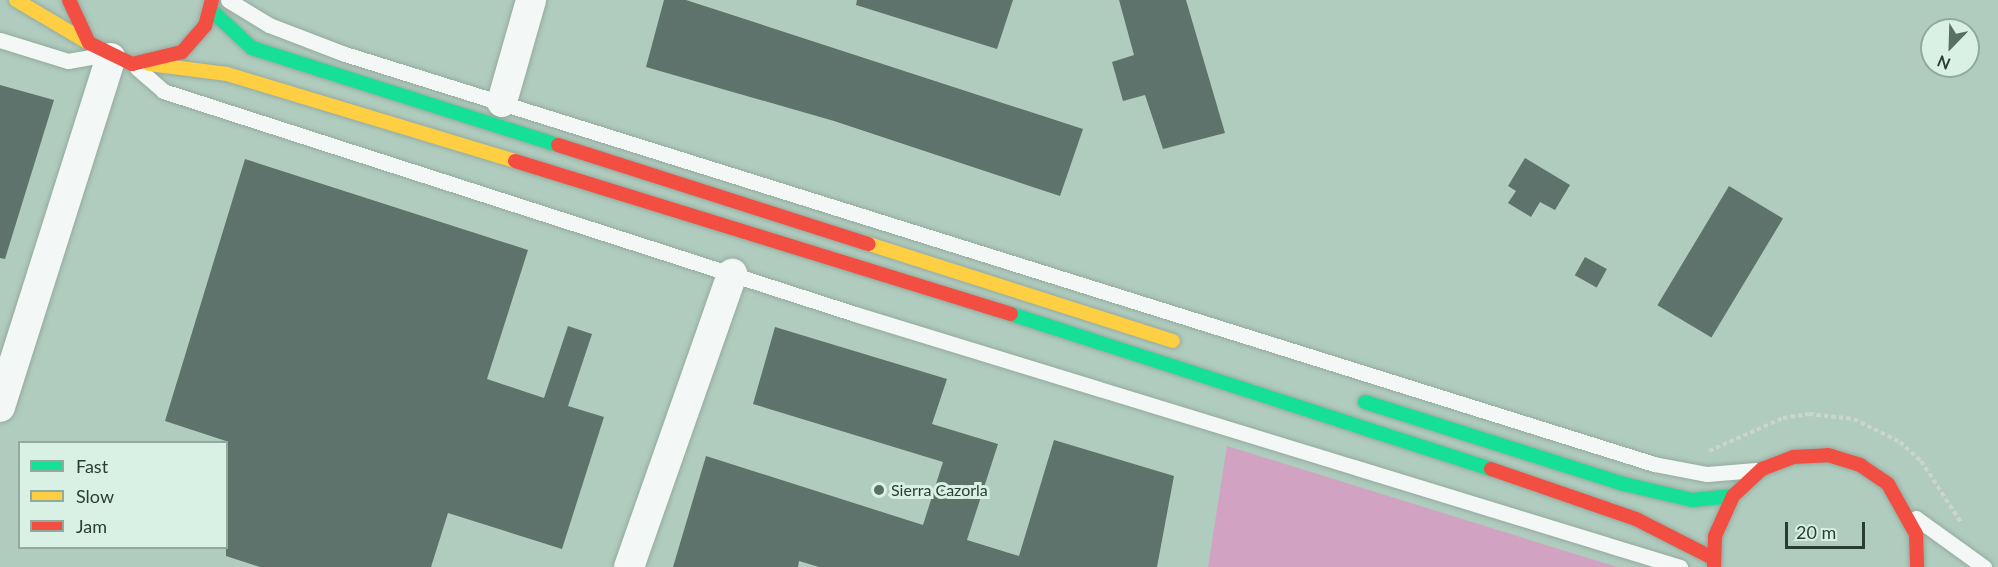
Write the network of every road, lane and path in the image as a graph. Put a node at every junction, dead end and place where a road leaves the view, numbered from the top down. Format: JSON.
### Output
{"nodes":[{"id":1,"x":16,"y":0,"type":"edge"},
{"id":2,"x":69,"y":0,"type":"edge"},
{"id":3,"x":228,"y":0,"type":"edge"},
{"id":4,"x":531,"y":0,"type":"edge"},
{"id":5,"x":211,"y":5,"type":"edge"},
{"id":6,"x":0,"y":40,"type":"edge"},
{"id":7,"x":109,"y":55,"type":"junction"},
{"id":8,"x":149,"y":64,"type":"junction"},
{"id":9,"x":502,"y":102,"type":"junction"},
{"id":10,"x":732,"y":274,"type":"junction"},
{"id":11,"x":1188,"y":345,"type":"dead end"},
{"id":12,"x":1348,"y":396,"type":"dead end"},
{"id":13,"x":0,"y":408,"type":"edge"},
{"id":14,"x":1698,"y":451,"type":"dead end"},
{"id":15,"x":1762,"y":469,"type":"junction"},
{"id":16,"x":1733,"y":496,"type":"junction"},
{"id":17,"x":1908,"y":512,"type":"junction"},
{"id":18,"x":1971,"y":534,"type":"dead end"},
{"id":19,"x":1714,"y":562,"type":"edge"},
{"id":20,"x":1921,"y":564,"type":"edge"},
{"id":21,"x":629,"y":567,"type":"edge"},
{"id":22,"x":1680,"y":567,"type":"edge"},
{"id":23,"x":1984,"y":567,"type":"edge"}],
"edges":[{"from":1,"to":7,"type":"main road"},
{"from":2,"to":7,"type":"main road"},
{"from":3,"to":9,"type":"lane"},
{"from":4,"to":9,"type":"street"},
{"from":5,"to":8,"type":"main road"},
{"from":5,"to":11,"type":"main road"},
{"from":6,"to":7,"type":"lane"},
{"from":7,"to":8,"type":"main road"},
{"from":7,"to":10,"type":"lane"},
{"from":7,"to":13,"type":"street"},
{"from":8,"to":19,"type":"main road"},
{"from":9,"to":15,"type":"lane"},
{"from":10,"to":21,"type":"street"},
{"from":10,"to":22,"type":"lane"},
{"from":12,"to":16,"type":"main road"},
{"from":14,"to":18,"type":"path"},
{"from":15,"to":16,"type":"main road"},
{"from":15,"to":17,"type":"main road"},
{"from":16,"to":19,"type":"main road"},
{"from":17,"to":20,"type":"main road"},
{"from":17,"to":23,"type":"lane"}]}
